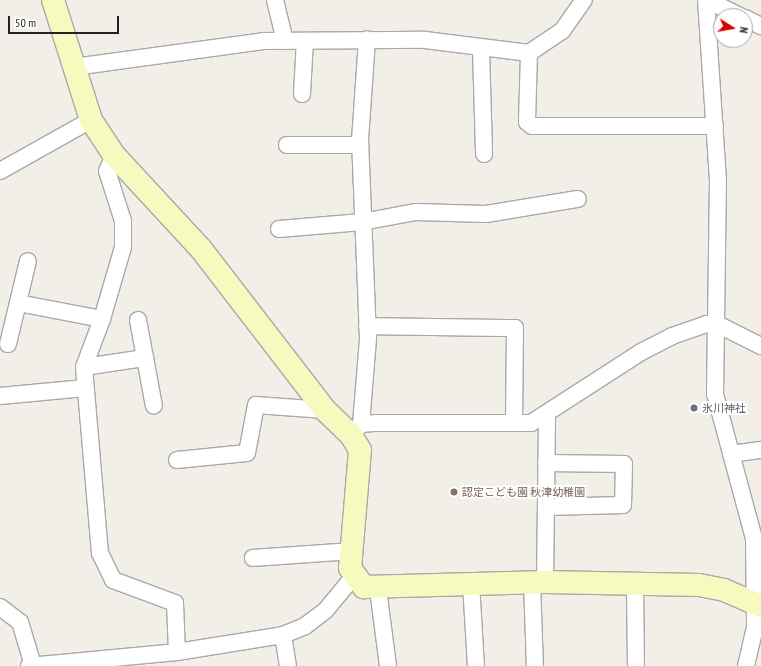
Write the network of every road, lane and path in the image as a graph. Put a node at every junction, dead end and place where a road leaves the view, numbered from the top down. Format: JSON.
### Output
{"nodes":[{"id":1,"x":53,"y":0,"type":"edge"},
{"id":2,"x":275,"y":0,"type":"edge"},
{"id":3,"x":584,"y":0,"type":"edge"},
{"id":4,"x":706,"y":0,"type":"edge"},
{"id":5,"x":723,"y":8,"type":"edge"},
{"id":6,"x":367,"y":39,"type":"junction"},
{"id":7,"x":285,"y":41,"type":"junction"},
{"id":8,"x":305,"y":41,"type":"junction"},
{"id":9,"x":481,"y":50,"type":"junction"},
{"id":10,"x":529,"y":53,"type":"junction"},
{"id":11,"x":74,"y":67,"type":"junction"},
{"id":12,"x":302,"y":94,"type":"dead end"},
{"id":13,"x":91,"y":120,"type":"junction"},
{"id":14,"x":715,"y":126,"type":"junction"},
{"id":15,"x":287,"y":145,"type":"dead end"},
{"id":16,"x":360,"y":145,"type":"junction"},
{"id":17,"x":484,"y":154,"type":"dead end"},
{"id":18,"x":114,"y":155,"type":"junction"},
{"id":19,"x":0,"y":171,"type":"edge"},
{"id":20,"x":578,"y":199,"type":"dead end"},
{"id":21,"x":362,"y":222,"type":"junction"},
{"id":22,"x":279,"y":229,"type":"dead end"},
{"id":23,"x":28,"y":262,"type":"dead end"},
{"id":24,"x":18,"y":303,"type":"junction"},
{"id":25,"x":102,"y":318,"type":"junction"},
{"id":26,"x":138,"y":320,"type":"dead end"},
{"id":27,"x":719,"y":325,"type":"junction"},
{"id":28,"x":367,"y":326,"type":"junction"},
{"id":29,"x":8,"y":344,"type":"dead end"},
{"id":30,"x":761,"y":346,"type":"edge"},
{"id":31,"x":145,"y":358,"type":"junction"},
{"id":32,"x":84,"y":367,"type":"junction"},
{"id":33,"x":85,"y":388,"type":"junction"},
{"id":34,"x":0,"y":396,"type":"edge"},
{"id":35,"x":154,"y":406,"type":"dead end"},
{"id":36,"x":325,"y":410,"type":"junction"},
{"id":37,"x":547,"y":415,"type":"junction"},
{"id":38,"x":514,"y":423,"type":"junction"},
{"id":39,"x":356,"y":430,"type":"junction"},
{"id":40,"x":761,"y":450,"type":"edge"},
{"id":41,"x":732,"y":454,"type":"junction"},
{"id":42,"x":177,"y":460,"type":"dead end"},
{"id":43,"x":546,"y":463,"type":"junction"},
{"id":44,"x":546,"y":507,"type":"junction"},
{"id":45,"x":352,"y":552,"type":"junction"},
{"id":46,"x":253,"y":558,"type":"dead end"},
{"id":47,"x":354,"y":576,"type":"junction"},
{"id":48,"x":538,"y":582,"type":"junction"},
{"id":49,"x":471,"y":583,"type":"junction"},
{"id":50,"x":635,"y":585,"type":"junction"},
{"id":51,"x":378,"y":589,"type":"junction"},
{"id":52,"x":759,"y":605,"type":"edge"},
{"id":53,"x":0,"y":607,"type":"edge"},
{"id":54,"x":283,"y":635,"type":"junction"},
{"id":55,"x":177,"y":652,"type":"junction"},
{"id":56,"x":112,"y":663,"type":"edge"},
{"id":57,"x":31,"y":665,"type":"edge"},
{"id":58,"x":288,"y":666,"type":"edge"},
{"id":59,"x":388,"y":666,"type":"edge"},
{"id":60,"x":476,"y":666,"type":"edge"},
{"id":61,"x":535,"y":666,"type":"edge"},
{"id":62,"x":636,"y":666,"type":"edge"},
{"id":63,"x":746,"y":666,"type":"edge"}],
"edges":[{"from":1,"to":11,"type":"street"},
{"from":2,"to":7,"type":"street"},
{"from":3,"to":10,"type":"street"},
{"from":4,"to":5,"type":"street"},
{"from":4,"to":14,"type":"street"},
{"from":6,"to":8,"type":"street"},
{"from":6,"to":9,"type":"street"},
{"from":6,"to":16,"type":"street"},
{"from":7,"to":8,"type":"street"},
{"from":7,"to":11,"type":"street"},
{"from":8,"to":12,"type":"street"},
{"from":9,"to":10,"type":"street"},
{"from":9,"to":17,"type":"street"},
{"from":10,"to":14,"type":"street"},
{"from":11,"to":13,"type":"street"},
{"from":13,"to":18,"type":"street"},
{"from":13,"to":19,"type":"street"},
{"from":14,"to":27,"type":"street"},
{"from":15,"to":16,"type":"street"},
{"from":16,"to":21,"type":"street"},
{"from":18,"to":25,"type":"street"},
{"from":18,"to":36,"type":"street"},
{"from":20,"to":21,"type":"street"},
{"from":21,"to":22,"type":"street"},
{"from":21,"to":28,"type":"street"},
{"from":23,"to":24,"type":"street"},
{"from":24,"to":25,"type":"street"},
{"from":24,"to":29,"type":"street"},
{"from":25,"to":32,"type":"street"},
{"from":26,"to":31,"type":"street"},
{"from":27,"to":30,"type":"street"},
{"from":27,"to":37,"type":"street"},
{"from":27,"to":41,"type":"street"},
{"from":28,"to":38,"type":"street"},
{"from":28,"to":39,"type":"street"},
{"from":31,"to":32,"type":"street"},
{"from":31,"to":35,"type":"street"},
{"from":32,"to":33,"type":"street"},
{"from":33,"to":34,"type":"street"},
{"from":33,"to":55,"type":"street"},
{"from":36,"to":39,"type":"street"},
{"from":36,"to":42,"type":"street"},
{"from":37,"to":38,"type":"street"},
{"from":37,"to":43,"type":"street"},
{"from":38,"to":39,"type":"street"},
{"from":39,"to":45,"type":"street"},
{"from":40,"to":41,"type":"street"},
{"from":41,"to":52,"type":"street"},
{"from":43,"to":44,"type":"street"},
{"from":43,"to":44,"type":"street"},
{"from":44,"to":48,"type":"street"},
{"from":45,"to":46,"type":"street"},
{"from":45,"to":47,"type":"street"},
{"from":47,"to":51,"type":"street"},
{"from":47,"to":54,"type":"street"},
{"from":48,"to":49,"type":"street"},
{"from":48,"to":50,"type":"street"},
{"from":48,"to":61,"type":"street"},
{"from":49,"to":51,"type":"street"},
{"from":49,"to":60,"type":"street"},
{"from":50,"to":52,"type":"street"},
{"from":50,"to":62,"type":"street"},
{"from":51,"to":59,"type":"street"},
{"from":52,"to":63,"type":"street"},
{"from":53,"to":57,"type":"street"},
{"from":54,"to":55,"type":"street"},
{"from":54,"to":58,"type":"street"},
{"from":55,"to":56,"type":"street"},
{"from":56,"to":57,"type":"street"}]}
